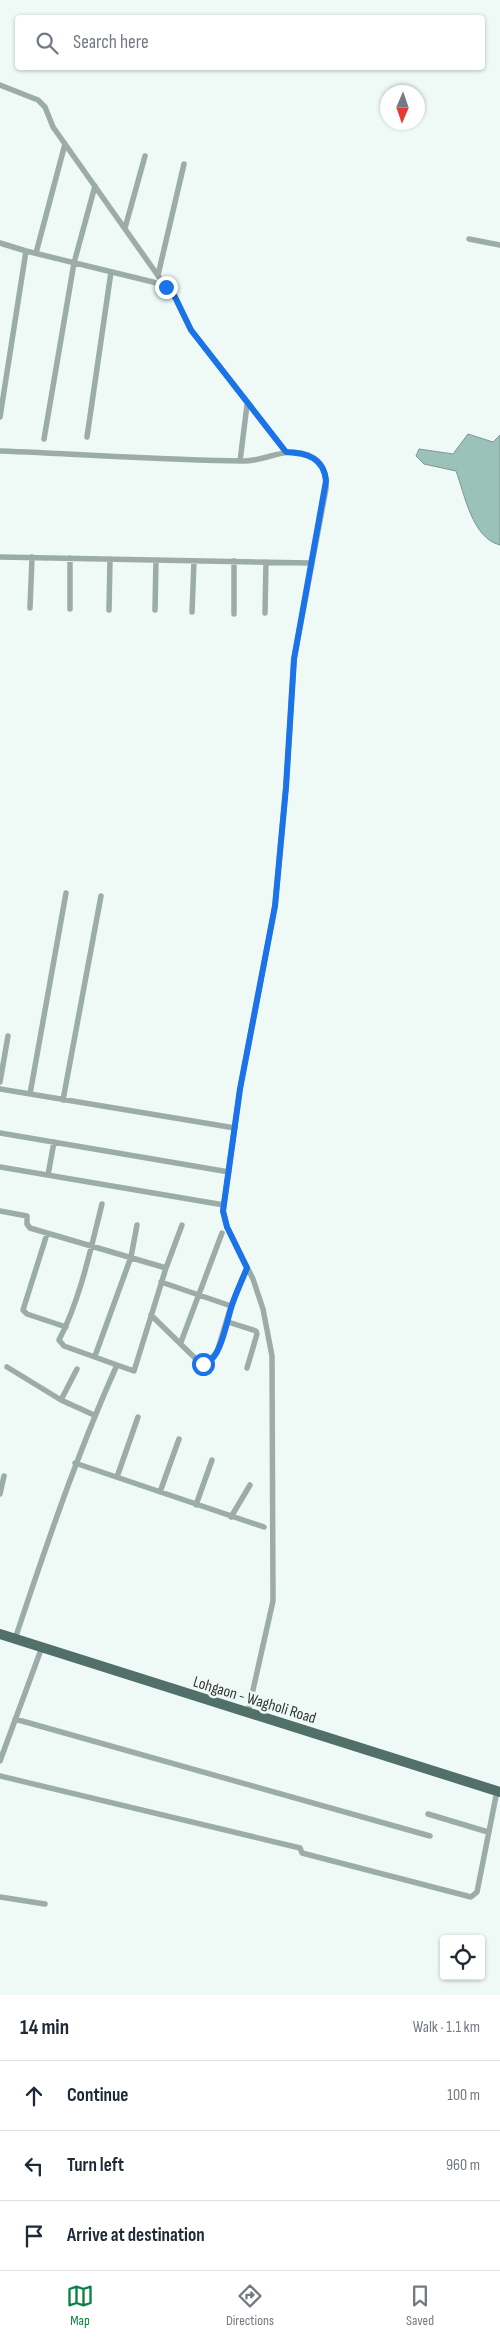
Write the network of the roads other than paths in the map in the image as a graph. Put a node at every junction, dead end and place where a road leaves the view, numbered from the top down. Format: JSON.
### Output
{"nodes":[{"id":1,"x":0,"y":85,"type":"edge"},
{"id":2,"x":65,"y":144,"type":"junction"},
{"id":3,"x":145,"y":156,"type":"dead end"},
{"id":4,"x":184,"y":164,"type":"dead end"},
{"id":5,"x":95,"y":186,"type":"junction"},
{"id":6,"x":125,"y":228,"type":"junction"},
{"id":7,"x":469,"y":239,"type":"dead end"},
{"id":8,"x":0,"y":242,"type":"edge"},
{"id":9,"x":500,"y":245,"type":"edge"},
{"id":10,"x":26,"y":251,"type":"junction"},
{"id":11,"x":36,"y":253,"type":"junction"},
{"id":12,"x":74,"y":263,"type":"junction"},
{"id":13,"x":111,"y":272,"type":"junction"},
{"id":14,"x":158,"y":275,"type":"junction"},
{"id":15,"x":166,"y":287,"type":"junction"},
{"id":16,"x":248,"y":405,"type":"junction"},
{"id":17,"x":0,"y":417,"type":"edge"},
{"id":18,"x":87,"y":437,"type":"dead end"},
{"id":19,"x":44,"y":439,"type":"dead end"},
{"id":20,"x":0,"y":451,"type":"edge"},
{"id":21,"x":286,"y":452,"type":"junction"},
{"id":22,"x":240,"y":461,"type":"junction"},
{"id":23,"x":0,"y":557,"type":"edge"},
{"id":24,"x":32,"y":558,"type":"junction"},
{"id":25,"x":70,"y":558,"type":"junction"},
{"id":26,"x":110,"y":559,"type":"junction"},
{"id":27,"x":156,"y":560,"type":"junction"},
{"id":28,"x":194,"y":561,"type":"junction"},
{"id":29,"x":234,"y":561,"type":"junction"},
{"id":30,"x":266,"y":562,"type":"junction"},
{"id":31,"x":312,"y":563,"type":"junction"},
{"id":32,"x":30,"y":608,"type":"dead end"},
{"id":33,"x":70,"y":609,"type":"dead end"},
{"id":34,"x":109,"y":610,"type":"dead end"},
{"id":35,"x":155,"y":610,"type":"dead end"},
{"id":36,"x":192,"y":612,"type":"dead end"},
{"id":37,"x":265,"y":613,"type":"dead end"},
{"id":38,"x":234,"y":614,"type":"dead end"},
{"id":39,"x":66,"y":893,"type":"dead end"},
{"id":40,"x":101,"y":896,"type":"dead end"},
{"id":41,"x":8,"y":1036,"type":"dead end"},
{"id":42,"x":0,"y":1082,"type":"edge"},
{"id":43,"x":0,"y":1089,"type":"edge"},
{"id":44,"x":30,"y":1094,"type":"junction"},
{"id":45,"x":63,"y":1100,"type":"junction"},
{"id":46,"x":235,"y":1128,"type":"junction"},
{"id":47,"x":0,"y":1133,"type":"edge"},
{"id":48,"x":54,"y":1142,"type":"junction"},
{"id":49,"x":0,"y":1167,"type":"edge"},
{"id":50,"x":229,"y":1172,"type":"junction"},
{"id":51,"x":48,"y":1175,"type":"junction"},
{"id":52,"x":102,"y":1204,"type":"dead end"},
{"id":53,"x":224,"y":1205,"type":"junction"},
{"id":54,"x":0,"y":1211,"type":"edge"},
{"id":55,"x":137,"y":1225,"type":"dead end"},
{"id":56,"x":182,"y":1226,"type":"dead end"},
{"id":57,"x":222,"y":1233,"type":"dead end"},
{"id":58,"x":47,"y":1234,"type":"junction"},
{"id":59,"x":91,"y":1246,"type":"junction"},
{"id":60,"x":131,"y":1257,"type":"junction"},
{"id":61,"x":166,"y":1268,"type":"junction"},
{"id":62,"x":247,"y":1268,"type":"junction"},
{"id":63,"x":161,"y":1282,"type":"junction"},
{"id":64,"x":198,"y":1295,"type":"junction"},
{"id":65,"x":232,"y":1306,"type":"junction"},
{"id":66,"x":151,"y":1316,"type":"junction"},
{"id":67,"x":228,"y":1322,"type":"junction"},
{"id":68,"x":66,"y":1327,"type":"junction"},
{"id":69,"x":181,"y":1342,"type":"junction"},
{"id":70,"x":95,"y":1356,"type":"junction"},
{"id":71,"x":117,"y":1365,"type":"junction"},
{"id":72,"x":7,"y":1366,"type":"dead end"},
{"id":73,"x":247,"y":1368,"type":"dead end"},
{"id":74,"x":77,"y":1369,"type":"dead end"},
{"id":75,"x":61,"y":1400,"type":"junction"},
{"id":76,"x":94,"y":1415,"type":"junction"},
{"id":77,"x":138,"y":1416,"type":"dead end"},
{"id":78,"x":179,"y":1439,"type":"dead end"},
{"id":79,"x":212,"y":1460,"type":"dead end"},
{"id":80,"x":75,"y":1463,"type":"junction"},
{"id":81,"x":4,"y":1476,"type":"dead end"},
{"id":82,"x":117,"y":1477,"type":"junction"},
{"id":83,"x":250,"y":1485,"type":"dead end"},
{"id":84,"x":160,"y":1492,"type":"junction"},
{"id":85,"x":0,"y":1494,"type":"edge"},
{"id":86,"x":196,"y":1505,"type":"junction"},
{"id":87,"x":231,"y":1517,"type":"junction"},
{"id":88,"x":264,"y":1527,"type":"dead end"},
{"id":89,"x":0,"y":1634,"type":"edge"},
{"id":90,"x":14,"y":1639,"type":"junction"},
{"id":91,"x":42,"y":1647,"type":"junction"},
{"id":92,"x":248,"y":1712,"type":"junction"},
{"id":93,"x":16,"y":1719,"type":"junction"},
{"id":94,"x":0,"y":1761,"type":"edge"},
{"id":95,"x":0,"y":1776,"type":"edge"},
{"id":96,"x":498,"y":1791,"type":"edge"},
{"id":97,"x":428,"y":1814,"type":"dead end"},
{"id":98,"x":488,"y":1832,"type":"junction"},
{"id":99,"x":430,"y":1836,"type":"dead end"},
{"id":100,"x":0,"y":1896,"type":"edge"},
{"id":101,"x":44,"y":1904,"type":"dead end"}],
"edges":[{"from":1,"to":2,"type":"street"},
{"from":2,"to":5,"type":"street"},
{"from":2,"to":11,"type":"street"},
{"from":3,"to":6,"type":"street"},
{"from":4,"to":14,"type":"street"},
{"from":5,"to":6,"type":"street"},
{"from":5,"to":12,"type":"street"},
{"from":6,"to":14,"type":"street"},
{"from":7,"to":9,"type":"street"},
{"from":8,"to":10,"type":"street"},
{"from":10,"to":11,"type":"street"},
{"from":10,"to":17,"type":"street"},
{"from":11,"to":12,"type":"street"},
{"from":12,"to":13,"type":"street"},
{"from":12,"to":19,"type":"street"},
{"from":13,"to":15,"type":"street"},
{"from":13,"to":18,"type":"street"},
{"from":14,"to":15,"type":"street"},
{"from":15,"to":16,"type":"street"},
{"from":16,"to":21,"type":"street"},
{"from":16,"to":22,"type":"street"},
{"from":20,"to":22,"type":"street"},
{"from":21,"to":22,"type":"street"},
{"from":21,"to":31,"type":"street"},
{"from":23,"to":24,"type":"street"},
{"from":24,"to":25,"type":"street"},
{"from":24,"to":32,"type":"street"},
{"from":25,"to":26,"type":"street"},
{"from":25,"to":33,"type":"street"},
{"from":26,"to":27,"type":"street"},
{"from":26,"to":34,"type":"street"},
{"from":27,"to":28,"type":"street"},
{"from":27,"to":35,"type":"street"},
{"from":28,"to":29,"type":"street"},
{"from":28,"to":36,"type":"street"},
{"from":29,"to":30,"type":"street"},
{"from":29,"to":38,"type":"street"},
{"from":30,"to":31,"type":"street"},
{"from":30,"to":37,"type":"street"},
{"from":31,"to":46,"type":"street"},
{"from":39,"to":44,"type":"street"},
{"from":40,"to":45,"type":"street"},
{"from":41,"to":42,"type":"street"},
{"from":43,"to":44,"type":"street"},
{"from":44,"to":45,"type":"street"},
{"from":45,"to":46,"type":"street"},
{"from":46,"to":50,"type":"street"},
{"from":47,"to":48,"type":"street"},
{"from":48,"to":50,"type":"street"},
{"from":48,"to":51,"type":"street"},
{"from":49,"to":51,"type":"street"},
{"from":50,"to":53,"type":"street"},
{"from":51,"to":53,"type":"street"},
{"from":52,"to":59,"type":"street"},
{"from":53,"to":62,"type":"street"},
{"from":54,"to":58,"type":"street"},
{"from":55,"to":60,"type":"street"},
{"from":56,"to":61,"type":"street"},
{"from":57,"to":64,"type":"street"},
{"from":58,"to":59,"type":"street"},
{"from":58,"to":68,"type":"street"},
{"from":59,"to":60,"type":"street"},
{"from":59,"to":68,"type":"street"},
{"from":60,"to":61,"type":"street"},
{"from":60,"to":70,"type":"street"},
{"from":61,"to":63,"type":"street"},
{"from":62,"to":65,"type":"street"},
{"from":62,"to":92,"type":"street"},
{"from":63,"to":64,"type":"street"},
{"from":63,"to":66,"type":"street"},
{"from":64,"to":65,"type":"street"},
{"from":64,"to":69,"type":"street"},
{"from":65,"to":67,"type":"street"},
{"from":66,"to":69,"type":"street"},
{"from":66,"to":71,"type":"street"},
{"from":67,"to":69,"type":"street"},
{"from":67,"to":73,"type":"street"},
{"from":68,"to":70,"type":"street"},
{"from":70,"to":71,"type":"street"},
{"from":71,"to":76,"type":"street"},
{"from":72,"to":75,"type":"street"},
{"from":74,"to":75,"type":"street"},
{"from":75,"to":76,"type":"street"},
{"from":76,"to":80,"type":"street"},
{"from":77,"to":82,"type":"street"},
{"from":78,"to":84,"type":"street"},
{"from":79,"to":86,"type":"street"},
{"from":80,"to":82,"type":"street"},
{"from":80,"to":90,"type":"street"},
{"from":81,"to":85,"type":"street"},
{"from":82,"to":84,"type":"street"},
{"from":83,"to":87,"type":"street"},
{"from":84,"to":86,"type":"street"},
{"from":86,"to":87,"type":"street"},
{"from":87,"to":88,"type":"street"},
{"from":89,"to":90,"type":"main road","name":"Lohgaon - Wagholi Road"},
{"from":90,"to":91,"type":"main road","name":"Lohgaon - Wagholi Road"},
{"from":91,"to":92,"type":"main road","name":"Lohgaon - Wagholi Road"},
{"from":91,"to":93,"type":"street"},
{"from":92,"to":96,"type":"main road","name":"Lohgaon - Wagholi Road"},
{"from":93,"to":94,"type":"street"},
{"from":93,"to":99,"type":"street"},
{"from":95,"to":98,"type":"street"},
{"from":96,"to":98,"type":"street"},
{"from":97,"to":98,"type":"street"},
{"from":100,"to":101,"type":"street"}]}
